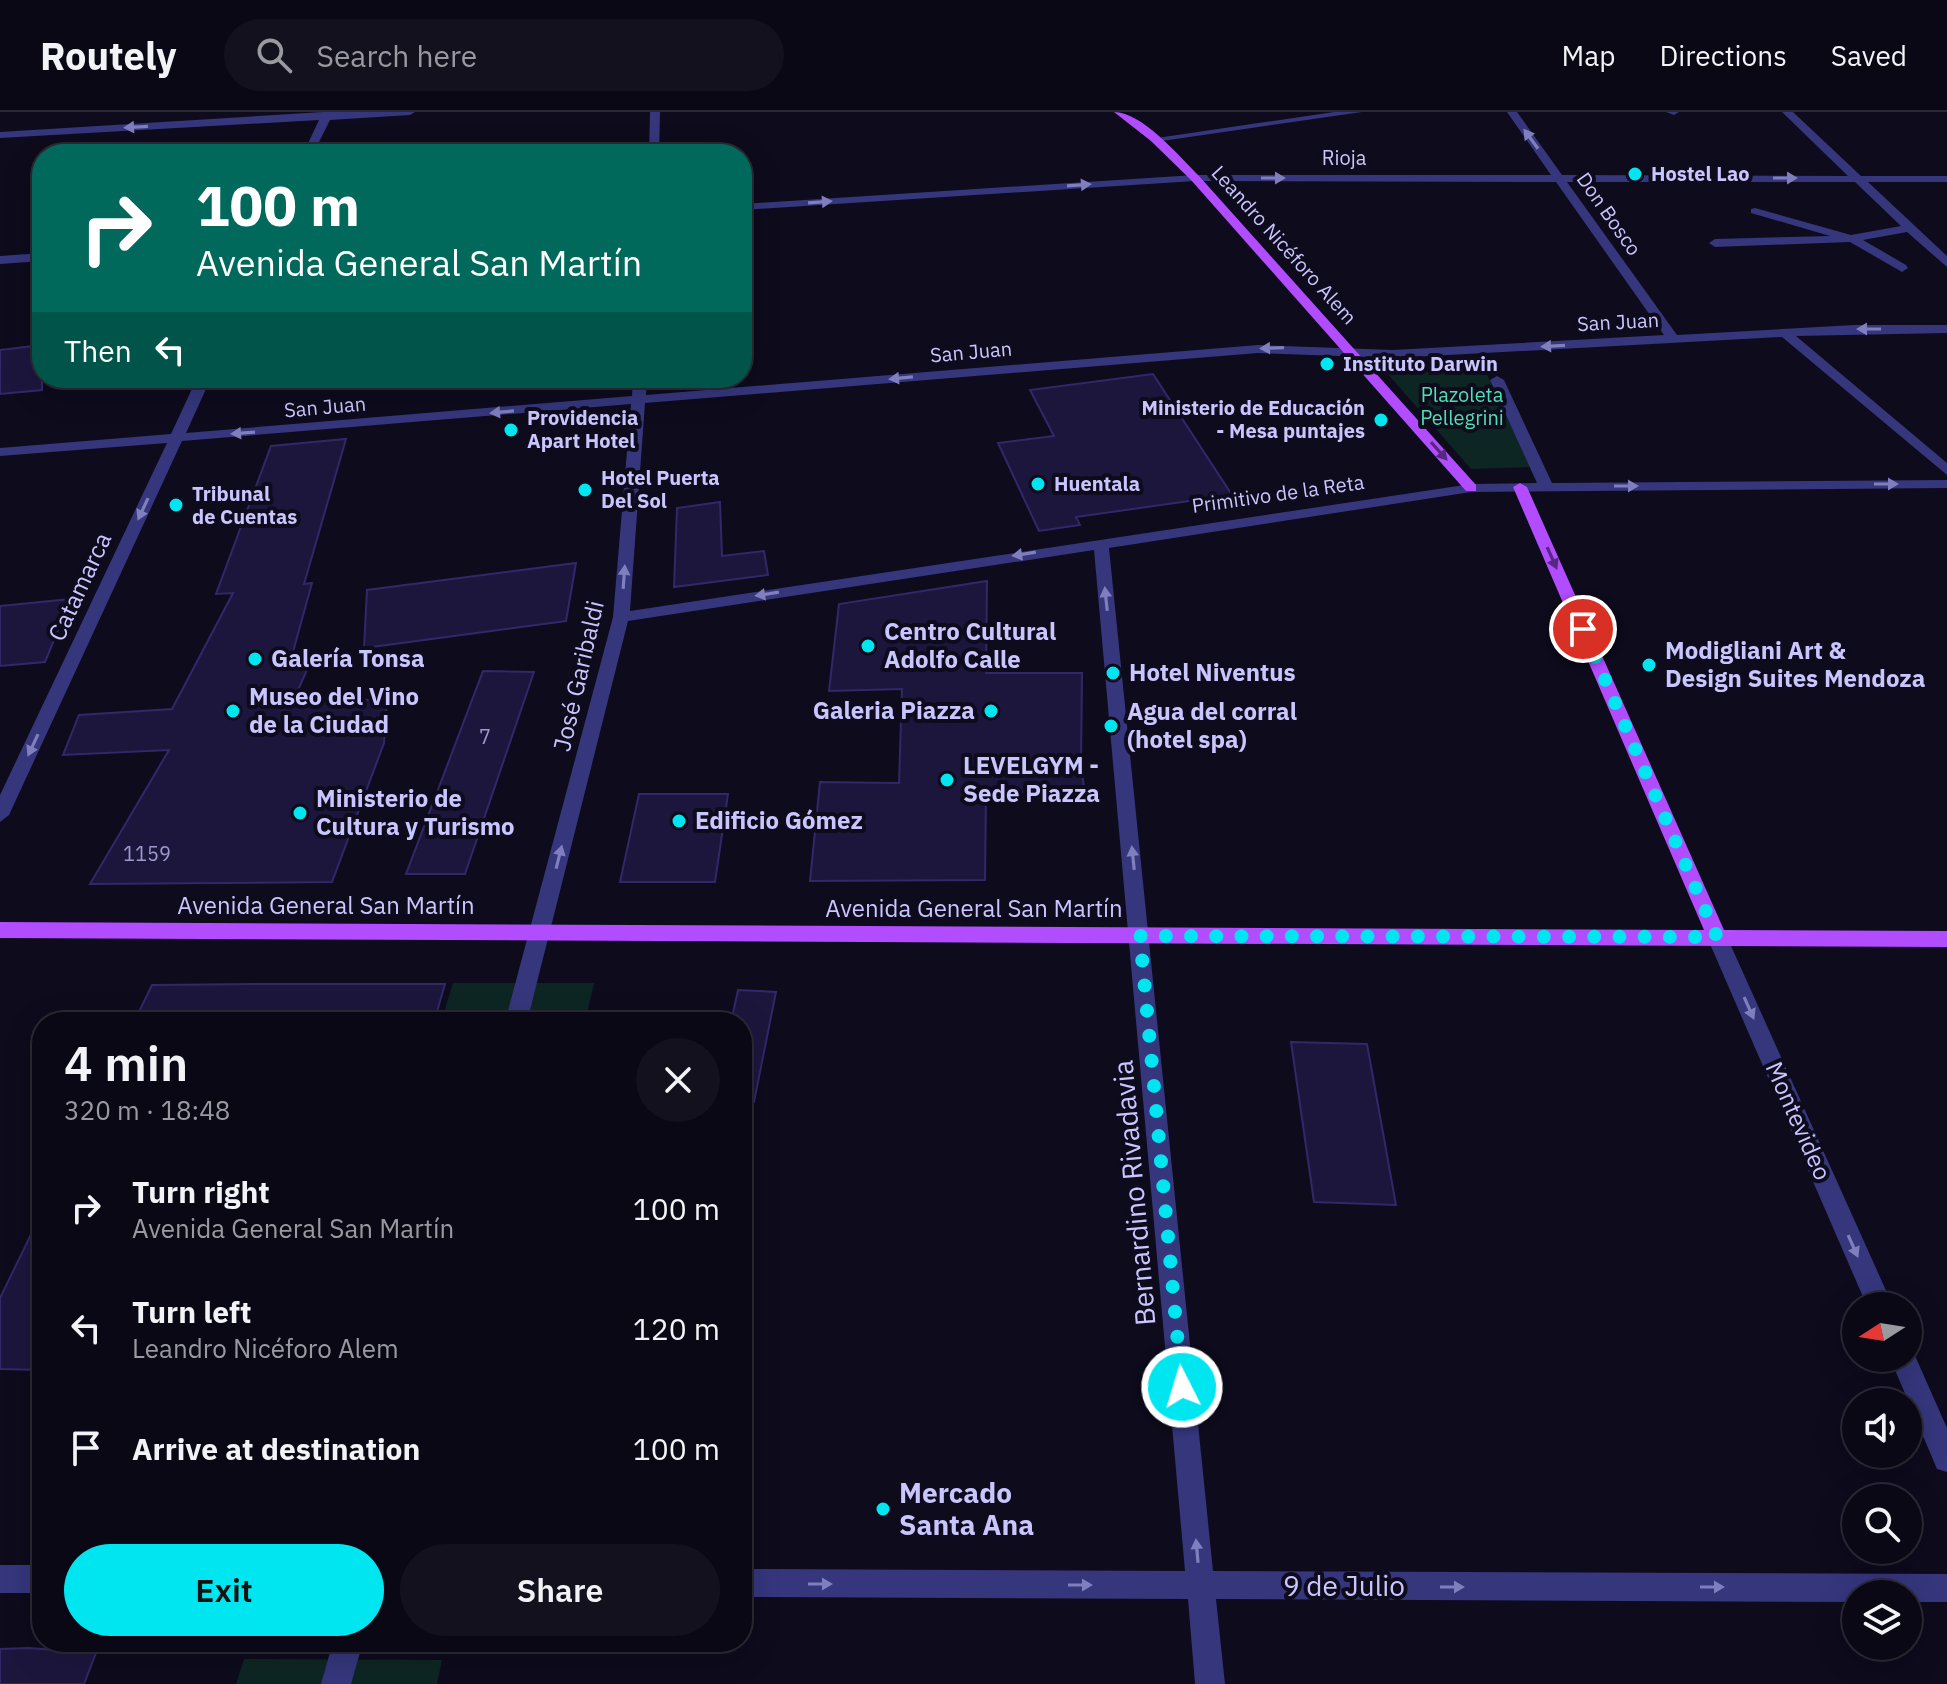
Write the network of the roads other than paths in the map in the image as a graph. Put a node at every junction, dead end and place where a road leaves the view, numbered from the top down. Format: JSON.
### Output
{"nodes":[{"id":1,"x":410,"y":112,"type":"edge"},
{"id":2,"x":655,"y":112,"type":"edge"},
{"id":3,"x":1119,"y":112,"type":"edge"},
{"id":4,"x":1357,"y":112,"type":"edge"},
{"id":5,"x":1512,"y":112,"type":"edge"},
{"id":6,"x":1787,"y":112,"type":"edge"},
{"id":7,"x":327,"y":114,"type":"edge"},
{"id":8,"x":0,"y":135,"type":"edge"},
{"id":9,"x":1155,"y":139,"type":"junction"},
{"id":10,"x":313,"y":144,"type":"edge"},
{"id":11,"x":654,"y":144,"type":"edge"},
{"id":12,"x":1195,"y":178,"type":"junction"},
{"id":13,"x":1559,"y":178,"type":"junction"},
{"id":14,"x":1857,"y":178,"type":"junction"},
{"id":15,"x":1947,"y":179,"type":"edge"},
{"id":16,"x":752,"y":206,"type":"edge"},
{"id":17,"x":1755,"y":211,"type":"dead end"},
{"id":18,"x":1910,"y":228,"type":"junction"},
{"id":19,"x":1854,"y":239,"type":"junction"},
{"id":20,"x":1715,"y":243,"type":"dead end"},
{"id":21,"x":32,"y":258,"type":"edge"},
{"id":22,"x":0,"y":260,"type":"edge"},
{"id":23,"x":1947,"y":263,"type":"edge"},
{"id":24,"x":1902,"y":268,"type":"dead end"},
{"id":25,"x":1947,"y":329,"type":"edge"},
{"id":26,"x":1785,"y":333,"type":"junction"},
{"id":27,"x":1673,"y":339,"type":"junction"},
{"id":28,"x":1350,"y":351,"type":"junction"},
{"id":29,"x":1497,"y":380,"type":"dead end"},
{"id":30,"x":199,"y":388,"type":"edge"},
{"id":31,"x":639,"y":388,"type":"edge"},
{"id":32,"x":638,"y":400,"type":"junction"},
{"id":33,"x":176,"y":439,"type":"junction"},
{"id":34,"x":0,"y":452,"type":"edge"},
{"id":35,"x":1947,"y":471,"type":"edge"},
{"id":36,"x":1947,"y":484,"type":"edge"},
{"id":37,"x":1520,"y":487,"type":"junction"},
{"id":38,"x":1546,"y":487,"type":"junction"},
{"id":39,"x":1471,"y":488,"type":"junction"},
{"id":40,"x":1101,"y":542,"type":"junction"},
{"id":41,"x":621,"y":617,"type":"junction"},
{"id":42,"x":0,"y":815,"type":"edge"},
{"id":43,"x":0,"y":930,"type":"edge"},
{"id":44,"x":541,"y":933,"type":"junction"},
{"id":45,"x":1140,"y":936,"type":"junction"},
{"id":46,"x":1717,"y":937,"type":"junction"},
{"id":47,"x":1947,"y":939,"type":"edge"},
{"id":48,"x":519,"y":1012,"type":"edge"},
{"id":49,"x":1874,"y":1292,"type":"edge"},
{"id":50,"x":1909,"y":1372,"type":"edge"},
{"id":51,"x":1947,"y":1459,"type":"edge"},
{"id":52,"x":0,"y":1579,"type":"edge"},
{"id":53,"x":32,"y":1579,"type":"edge"},
{"id":54,"x":752,"y":1583,"type":"edge"},
{"id":55,"x":1201,"y":1586,"type":"junction"},
{"id":56,"x":1947,"y":1588,"type":"edge"},
{"id":57,"x":345,"y":1652,"type":"edge"},
{"id":58,"x":336,"y":1684,"type":"edge"},
{"id":59,"x":1210,"y":1684,"type":"edge"}],
"edges":[{"from":1,"to":7,"type":"street"},
{"from":2,"to":11,"type":"street"},
{"from":3,"to":9,"type":"main road","name":"Leandro Nicéforo Alem"},
{"from":4,"to":9,"type":"street"},
{"from":13,"to":5,"type":"street","name":"Don Bosco","one_way":true},
{"from":6,"to":14,"type":"street"},
{"from":7,"to":8,"type":"street","one_way":true},
{"from":7,"to":10,"type":"street"},
{"from":9,"to":12,"type":"main road","name":"Leandro Nicéforo Alem"},
{"from":12,"to":13,"type":"street","name":"Rioja","one_way":true},
{"from":16,"to":12,"type":"street","name":"Rioja","one_way":true},
{"from":12,"to":28,"type":"main road","name":"Leandro Nicéforo Alem"},
{"from":13,"to":14,"type":"street","name":"Rioja","one_way":true},
{"from":13,"to":27,"type":"street","name":"Don Bosco"},
{"from":14,"to":15,"type":"street","name":"Rioja"},
{"from":14,"to":18,"type":"street"},
{"from":17,"to":19,"type":"street"},
{"from":18,"to":19,"type":"street"},
{"from":18,"to":23,"type":"street"},
{"from":19,"to":20,"type":"street"},
{"from":19,"to":24,"type":"street"},
{"from":21,"to":22,"type":"street"},
{"from":25,"to":26,"type":"street","name":"San Juan","one_way":true},
{"from":26,"to":27,"type":"street","name":"San Juan"},
{"from":26,"to":35,"type":"street"},
{"from":27,"to":28,"type":"street","name":"San Juan","one_way":true},
{"from":28,"to":32,"type":"street","name":"San Juan","one_way":true},
{"from":28,"to":39,"type":"main road","name":"Leandro Nicéforo Alem","one_way":true},
{"from":29,"to":38,"type":"street"},
{"from":30,"to":33,"type":"street","name":"Catamarca"},
{"from":31,"to":32,"type":"street","name":"José Garibaldi"},
{"from":32,"to":33,"type":"street","name":"San Juan","one_way":true},
{"from":41,"to":32,"type":"street","name":"José Garibaldi","one_way":true},
{"from":33,"to":34,"type":"street","name":"San Juan"},
{"from":33,"to":42,"type":"street","name":"Catamarca","one_way":true},
{"from":38,"to":36,"type":"street","name":"Primitivo de la Reta","one_way":true},
{"from":37,"to":38,"type":"street","name":"Primitivo de la Reta"},
{"from":37,"to":39,"type":"street","name":"Primitivo de la Reta"},
{"from":37,"to":46,"type":"main road","one_way":true},
{"from":39,"to":40,"type":"street","name":"Primitivo de la Reta"},
{"from":40,"to":41,"type":"street","name":"Primitivo de la Reta","one_way":true},
{"from":45,"to":40,"type":"street","name":"Bernardino Rivadavia","one_way":true},
{"from":44,"to":41,"type":"street","name":"José Garibaldi","one_way":true},
{"from":43,"to":44,"type":"main road","name":"Avenida General San Martín"},
{"from":44,"to":45,"type":"main road","name":"Avenida General San Martín"},
{"from":44,"to":48,"type":"street","name":"José Garibaldi"},
{"from":45,"to":46,"type":"main road","name":"Avenida General San Martín"},
{"from":55,"to":45,"type":"street","name":"Bernardino Rivadavia","one_way":true},
{"from":46,"to":47,"type":"main road","name":"Avenida General San Martín"},
{"from":46,"to":49,"type":"street","name":"Montevideo","one_way":true},
{"from":50,"to":51,"type":"street"},
{"from":52,"to":53,"type":"street"},
{"from":54,"to":55,"type":"street","name":"9 de Julio","one_way":true},
{"from":55,"to":56,"type":"street","name":"9 de Julio","one_way":true},
{"from":55,"to":59,"type":"street","name":"Bernardino Rivadavia"},
{"from":57,"to":58,"type":"street"}]}
